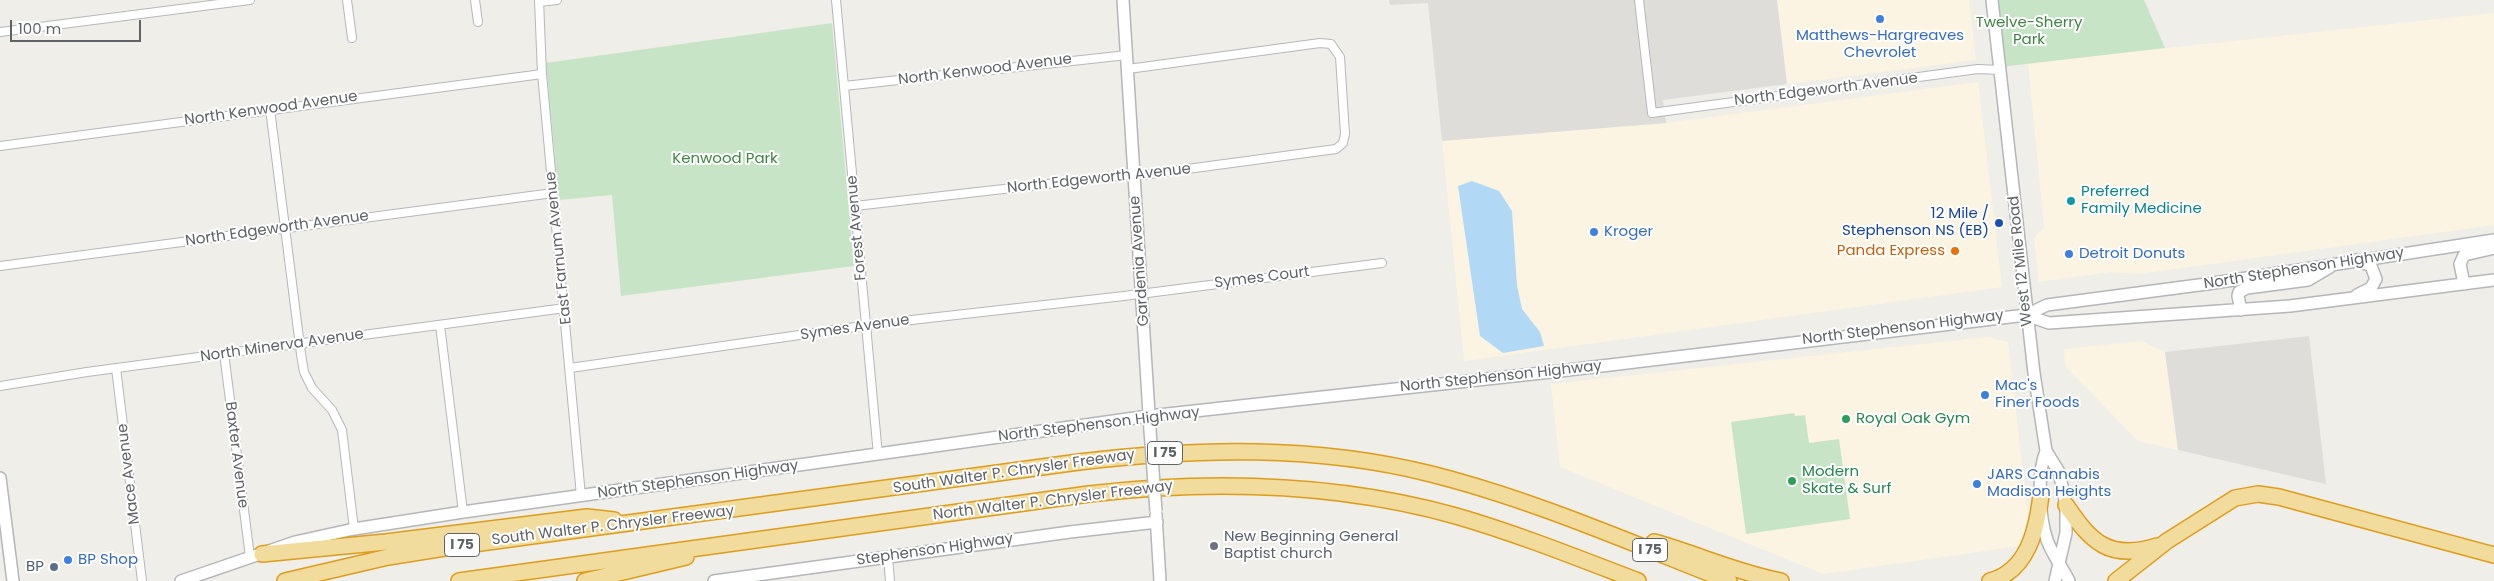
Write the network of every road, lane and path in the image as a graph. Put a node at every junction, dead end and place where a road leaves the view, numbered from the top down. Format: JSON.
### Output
{"nodes":[{"id":1,"x":250,"y":0,"type":"edge"},
{"id":2,"x":347,"y":0,"type":"edge"},
{"id":3,"x":475,"y":0,"type":"edge"},
{"id":4,"x":557,"y":0,"type":"edge"},
{"id":5,"x":836,"y":0,"type":"edge"},
{"id":6,"x":1123,"y":0,"type":"edge"},
{"id":7,"x":1639,"y":0,"type":"edge"},
{"id":8,"x":1992,"y":0,"type":"edge"},
{"id":9,"x":539,"y":1,"type":"edge"},
{"id":10,"x":478,"y":22,"type":"dead end"},
{"id":11,"x":0,"y":32,"type":"edge"},
{"id":12,"x":352,"y":38,"type":"dead end"},
{"id":13,"x":1127,"y":55,"type":"junction"},
{"id":14,"x":1128,"y":69,"type":"junction"},
{"id":15,"x":2000,"y":70,"type":"junction"},
{"id":16,"x":542,"y":74,"type":"junction"},
{"id":17,"x":844,"y":86,"type":"junction"},
{"id":18,"x":270,"y":109,"type":"junction"},
{"id":19,"x":0,"y":146,"type":"edge"},
{"id":20,"x":1134,"y":175,"type":"junction"},
{"id":21,"x":553,"y":193,"type":"junction"},
{"id":22,"x":855,"y":206,"type":"junction"},
{"id":23,"x":285,"y":228,"type":"junction"},
{"id":24,"x":2494,"y":240,"type":"edge"},
{"id":25,"x":2494,"y":248,"type":"edge"},
{"id":26,"x":2356,"y":260,"type":"junction"},
{"id":27,"x":1382,"y":263,"type":"dead end"},
{"id":28,"x":2338,"y":263,"type":"junction"},
{"id":29,"x":0,"y":266,"type":"edge"},
{"id":30,"x":2494,"y":280,"type":"edge"},
{"id":31,"x":2464,"y":284,"type":"junction"},
{"id":32,"x":1142,"y":293,"type":"junction"},
{"id":33,"x":2349,"y":299,"type":"junction"},
{"id":34,"x":565,"y":308,"type":"junction"},
{"id":35,"x":2241,"y":310,"type":"junction"},
{"id":36,"x":2026,"y":314,"type":"junction"},
{"id":37,"x":440,"y":324,"type":"junction"},
{"id":38,"x":866,"y":326,"type":"junction"},
{"id":39,"x":300,"y":343,"type":"junction"},
{"id":40,"x":224,"y":354,"type":"junction"},
{"id":41,"x":116,"y":368,"type":"junction"},
{"id":42,"x":570,"y":368,"type":"junction"},
{"id":43,"x":0,"y":386,"type":"edge"},
{"id":44,"x":1149,"y":416,"type":"junction"},
{"id":45,"x":2046,"y":451,"type":"junction"},
{"id":46,"x":878,"y":455,"type":"junction"},
{"id":47,"x":0,"y":478,"type":"edge"},
{"id":48,"x":2041,"y":495,"type":"junction"},
{"id":49,"x":581,"y":496,"type":"junction"},
{"id":50,"x":2066,"y":505,"type":"junction"},
{"id":51,"x":463,"y":512,"type":"junction"},
{"id":52,"x":1156,"y":517,"type":"junction"},
{"id":53,"x":1572,"y":518,"type":"junction"},
{"id":54,"x":2,"y":519,"type":"edge"},
{"id":55,"x":641,"y":523,"type":"junction"},
{"id":56,"x":354,"y":529,"type":"junction"},
{"id":57,"x":2167,"y":541,"type":"junction"},
{"id":58,"x":733,"y":543,"type":"junction"},
{"id":59,"x":1560,"y":551,"type":"junction"},
{"id":60,"x":2494,"y":555,"type":"edge"},
{"id":61,"x":256,"y":556,"type":"junction"},
{"id":62,"x":888,"y":557,"type":"junction"},
{"id":63,"x":2060,"y":563,"type":"junction"},
{"id":64,"x":13,"y":581,"type":"edge"},
{"id":65,"x":142,"y":581,"type":"edge"},
{"id":66,"x":181,"y":581,"type":"edge"},
{"id":67,"x":286,"y":581,"type":"edge"},
{"id":68,"x":459,"y":581,"type":"edge"},
{"id":69,"x":585,"y":581,"type":"edge"},
{"id":70,"x":714,"y":581,"type":"edge"},
{"id":71,"x":890,"y":581,"type":"edge"},
{"id":72,"x":1160,"y":581,"type":"edge"},
{"id":73,"x":1610,"y":581,"type":"edge"},
{"id":74,"x":1638,"y":581,"type":"edge"},
{"id":75,"x":1729,"y":581,"type":"edge"},
{"id":76,"x":1781,"y":581,"type":"edge"},
{"id":77,"x":1990,"y":581,"type":"edge"},
{"id":78,"x":2055,"y":581,"type":"edge"},
{"id":79,"x":2069,"y":581,"type":"edge"},
{"id":80,"x":2116,"y":581,"type":"edge"}],
"edges":[{"from":1,"to":11,"type":"street"},
{"from":2,"to":12,"type":"street"},
{"from":3,"to":10,"type":"street"},
{"from":4,"to":9,"type":"street"},
{"from":5,"to":17,"type":"street","name":"Forest Avenue"},
{"from":6,"to":13,"type":"main road","name":"Gardenia Avenue"},
{"from":7,"to":15,"type":"street","name":"North Edgeworth Avenue"},
{"from":8,"to":15,"type":"main road","name":"West 12 Mile Road"},
{"from":9,"to":16,"type":"street","name":"East Farnum Avenue"},
{"from":13,"to":14,"type":"main road","name":"Gardenia Avenue"},
{"from":13,"to":17,"type":"street","name":"North Kenwood Avenue"},
{"from":14,"to":20,"type":"main road","name":"Gardenia Avenue"},
{"from":14,"to":20,"type":"street","name":"North Edgeworth Avenue"},
{"from":15,"to":36,"type":"main road","name":"West 12 Mile Road"},
{"from":16,"to":18,"type":"street","name":"North Kenwood Avenue"},
{"from":16,"to":21,"type":"street","name":"East Farnum Avenue"},
{"from":17,"to":22,"type":"street","name":"Forest Avenue"},
{"from":18,"to":19,"type":"street","name":"North Kenwood Avenue"},
{"from":18,"to":23,"type":"street"},
{"from":20,"to":22,"type":"street","name":"North Edgeworth Avenue"},
{"from":20,"to":32,"type":"main road","name":"Gardenia Avenue"},
{"from":21,"to":23,"type":"street","name":"North Edgeworth Avenue"},
{"from":21,"to":34,"type":"street","name":"East Farnum Avenue"},
{"from":22,"to":38,"type":"street","name":"Forest Avenue"},
{"from":23,"to":29,"type":"street","name":"North Edgeworth Avenue"},
{"from":23,"to":39,"type":"street"},
{"from":24,"to":26,"type":"main road","name":"North Stephenson Highway"},
{"from":25,"to":31,"type":"main road"},
{"from":26,"to":28,"type":"main road","name":"North Stephenson Highway"},
{"from":26,"to":33,"type":"main road"},
{"from":27,"to":32,"type":"street","name":"Symes Court"},
{"from":28,"to":35,"type":"main road"},
{"from":28,"to":36,"type":"main road","name":"North Stephenson Highway"},
{"from":30,"to":31,"type":"main road","name":"North Stephenson Highway"},
{"from":31,"to":33,"type":"main road","name":"North Stephenson Highway"},
{"from":32,"to":38,"type":"street","name":"Symes Avenue"},
{"from":32,"to":44,"type":"main road","name":"Gardenia Avenue"},
{"from":33,"to":35,"type":"main road","name":"North Stephenson Highway"},
{"from":34,"to":37,"type":"street","name":"North Minerva Avenue"},
{"from":34,"to":42,"type":"street","name":"East Farnum Avenue"},
{"from":35,"to":36,"type":"main road","name":"North Stephenson Highway"},
{"from":36,"to":44,"type":"main road","name":"North Stephenson Highway"},
{"from":36,"to":45,"type":"main road","name":"West 12 Mile Road"},
{"from":37,"to":39,"type":"street","name":"North Minerva Avenue"},
{"from":37,"to":51,"type":"street"},
{"from":38,"to":42,"type":"street","name":"Symes Avenue"},
{"from":38,"to":46,"type":"street","name":"Forest Avenue"},
{"from":39,"to":40,"type":"street","name":"North Minerva Avenue"},
{"from":39,"to":56,"type":"street"},
{"from":40,"to":41,"type":"street","name":"North Minerva Avenue"},
{"from":40,"to":61,"type":"street","name":"Baxter Avenue"},
{"from":41,"to":43,"type":"street","name":"North Minerva Avenue"},
{"from":41,"to":65,"type":"street","name":"Mace Avenue"},
{"from":42,"to":49,"type":"street","name":"East Farnum Avenue"},
{"from":44,"to":46,"type":"main road","name":"North Stephenson Highway"},
{"from":44,"to":52,"type":"main road","name":"Gardenia Avenue","bridge":true},
{"from":45,"to":48,"type":"main road","name":"West 12 Mile Road"},
{"from":45,"to":50,"type":"main road","name":"West 12 Mile Road"},
{"from":46,"to":49,"type":"main road","name":"North Stephenson Highway"},
{"from":47,"to":54,"type":"main road"},
{"from":48,"to":63,"type":"main road","name":"West 12 Mile Road"},
{"from":48,"to":77,"type":"highway"},
{"from":49,"to":51,"type":"main road","name":"North Stephenson Highway"},
{"from":50,"to":57,"type":"highway"},
{"from":50,"to":63,"type":"main road","name":"West 12 Mile Road"},
{"from":51,"to":56,"type":"main road","name":"North Stephenson Highway"},
{"from":52,"to":62,"type":"main road","name":"Stephenson Highway"},
{"from":52,"to":72,"type":"main road","name":"Gardenia Avenue"},
{"from":53,"to":55,"type":"highway","name":"South Walter P. Chrysler Freeway","number":"I 75"},
{"from":53,"to":75,"type":"highway","name":"South Walter P. Chrysler Freeway","number":"I 75"},
{"from":53,"to":76,"type":"highway"},
{"from":54,"to":64,"type":"main road"},
{"from":55,"to":61,"type":"highway"},
{"from":55,"to":67,"type":"highway","name":"South Walter P. Chrysler Freeway","number":"I 75"},
{"from":56,"to":61,"type":"main road","name":"North Stephenson Highway"},
{"from":57,"to":60,"type":"highway"},
{"from":57,"to":80,"type":"highway"},
{"from":58,"to":59,"type":"highway","name":"North Walter P. Chrysler Freeway","number":"I 75"},
{"from":58,"to":68,"type":"highway","name":"North Walter P. Chrysler Freeway","number":"I 75"},
{"from":58,"to":69,"type":"highway"},
{"from":59,"to":73,"type":"highway"},
{"from":59,"to":74,"type":"highway","name":"North Walter P. Chrysler Freeway","number":"I 75"},
{"from":61,"to":66,"type":"main road","name":"North Stephenson Highway"},
{"from":62,"to":70,"type":"main road","name":"Stephenson Highway"},
{"from":62,"to":71,"type":"street"},
{"from":63,"to":78,"type":"main road","name":"West 12 Mile Road"},
{"from":63,"to":79,"type":"main road","name":"West 12 Mile Road"}]}
